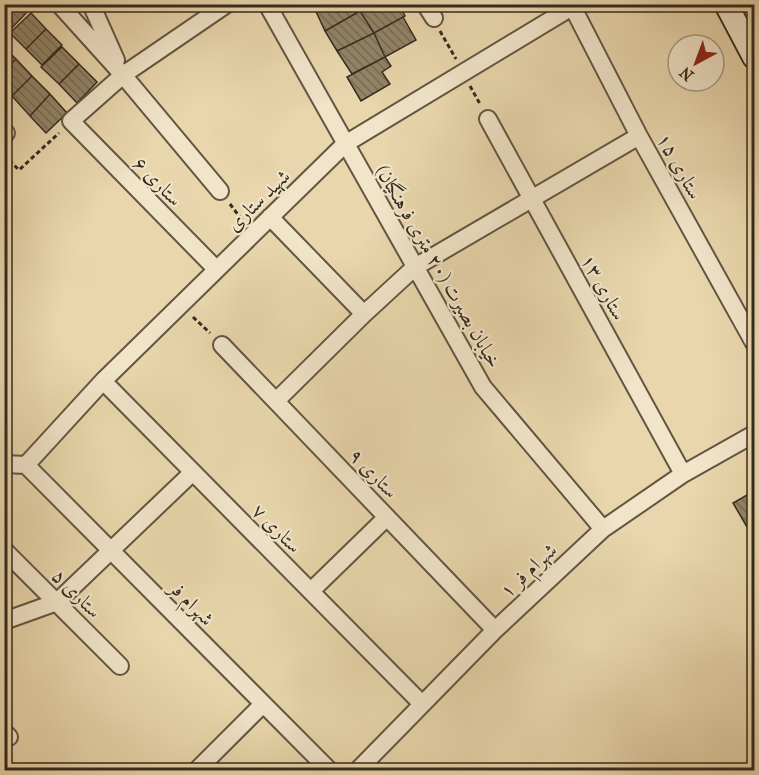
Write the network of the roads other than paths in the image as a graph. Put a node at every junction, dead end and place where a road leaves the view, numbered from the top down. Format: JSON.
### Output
{"nodes":[{"id":1,"x":59,"y":4,"type":"edge"},
{"id":2,"x":92,"y":4,"type":"edge"},
{"id":3,"x":227,"y":4,"type":"edge"},
{"id":4,"x":267,"y":4,"type":"edge"},
{"id":5,"x":573,"y":5,"type":"edge"},
{"id":6,"x":733,"y":7,"type":"edge"},
{"id":7,"x":754,"y":57,"type":"edge"},
{"id":8,"x":123,"y":75,"type":"junction"},
{"id":9,"x":488,"y":119,"type":"dead end"},
{"id":10,"x":639,"y":136,"type":"junction"},
{"id":11,"x":345,"y":144,"type":"junction"},
{"id":12,"x":220,"y":191,"type":"road end"},
{"id":13,"x":531,"y":199,"type":"junction"},
{"id":14,"x":270,"y":217,"type":"junction"},
{"id":15,"x":415,"y":267,"type":"junction"},
{"id":16,"x":216,"y":270,"type":"junction"},
{"id":17,"x":364,"y":314,"type":"junction"},
{"id":18,"x":754,"y":343,"type":"edge"},
{"id":19,"x":222,"y":345,"type":"road end"},
{"id":20,"x":103,"y":381,"type":"junction"},
{"id":21,"x":276,"y":401,"type":"junction"},
{"id":22,"x":754,"y":434,"type":"edge"},
{"id":23,"x":4,"y":464,"type":"edge"},
{"id":24,"x":26,"y":465,"type":"junction"},
{"id":25,"x":193,"y":472,"type":"junction"},
{"id":26,"x":683,"y":474,"type":"junction"},
{"id":27,"x":387,"y":517,"type":"junction"},
{"id":28,"x":603,"y":529,"type":"junction"},
{"id":29,"x":4,"y":550,"type":"edge"},
{"id":30,"x":112,"y":551,"type":"junction"},
{"id":31,"x":311,"y":591,"type":"junction"},
{"id":32,"x":57,"y":602,"type":"junction"},
{"id":33,"x":4,"y":621,"type":"edge"},
{"id":34,"x":495,"y":630,"type":"junction"},
{"id":35,"x":120,"y":666,"type":"dead end"},
{"id":36,"x":262,"y":704,"type":"junction"},
{"id":37,"x":422,"y":704,"type":"junction"},
{"id":38,"x":197,"y":771,"type":"edge"},
{"id":39,"x":329,"y":771,"type":"edge"},
{"id":40,"x":358,"y":771,"type":"edge"}],
"edges":[{"from":1,"to":8,"type":"street"},
{"from":2,"to":8,"type":"street"},
{"from":3,"to":8,"type":"street"},
{"from":4,"to":11,"type":"street","name":"خیابان بصیرت (۲۰ متری فرهنگیان)"},
{"from":5,"to":10,"type":"street","name":"ستاری ۱۵"},
{"from":5,"to":11,"type":"street","name":"شهید ستاری"},
{"from":6,"to":7,"type":"street"},
{"from":8,"to":12,"type":"street"},
{"from":8,"to":16,"type":"street","name":"ستاری ۶"},
{"from":9,"to":13,"type":"street","name":"ستاری ۱۳"},
{"from":10,"to":13,"type":"street"},
{"from":10,"to":18,"type":"street","name":"ستاری ۱۵"},
{"from":11,"to":14,"type":"street","name":"شهید ستاری"},
{"from":11,"to":15,"type":"street","name":"خیابان بصیرت (۲۰ متری فرهنگیان)"},
{"from":13,"to":15,"type":"street"},
{"from":13,"to":26,"type":"street","name":"ستاری ۱۳"},
{"from":14,"to":16,"type":"street","name":"شهید ستاری"},
{"from":14,"to":17,"type":"street"},
{"from":15,"to":17,"type":"street"},
{"from":15,"to":28,"type":"street","name":"خیابان بصیرت (۲۰ متری فرهنگیان)"},
{"from":16,"to":20,"type":"street","name":"شهید ستاری"},
{"from":17,"to":21,"type":"street"},
{"from":19,"to":21,"type":"street","name":"ستاری ۹"},
{"from":20,"to":24,"type":"street","name":"شهید ستاری"},
{"from":20,"to":25,"type":"street","name":"ستاری ۷"},
{"from":21,"to":27,"type":"street","name":"ستاری ۹"},
{"from":22,"to":26,"type":"street","name":"شهرام فر ۱"},
{"from":23,"to":24,"type":"street"},
{"from":24,"to":30,"type":"street","name":"شهرام فر"},
{"from":25,"to":30,"type":"street"},
{"from":25,"to":31,"type":"street","name":"ستاری ۷"},
{"from":26,"to":28,"type":"street","name":"شهرام فر ۱"},
{"from":27,"to":31,"type":"street"},
{"from":27,"to":34,"type":"street","name":"ستاری ۹"},
{"from":28,"to":34,"type":"street","name":"شهرام فر ۱"},
{"from":29,"to":32,"type":"street","name":"ستاری ۵"},
{"from":30,"to":32,"type":"street"},
{"from":30,"to":36,"type":"street","name":"شهرام فر"},
{"from":31,"to":37,"type":"street","name":"ستاری ۷"},
{"from":32,"to":33,"type":"street"},
{"from":32,"to":35,"type":"street","name":"ستاری ۵"},
{"from":34,"to":37,"type":"street","name":"شهرام فر ۱"},
{"from":36,"to":38,"type":"street"},
{"from":36,"to":39,"type":"street","name":"شهرام فر"},
{"from":37,"to":40,"type":"street","name":"شهرام فر ۱"}]}
